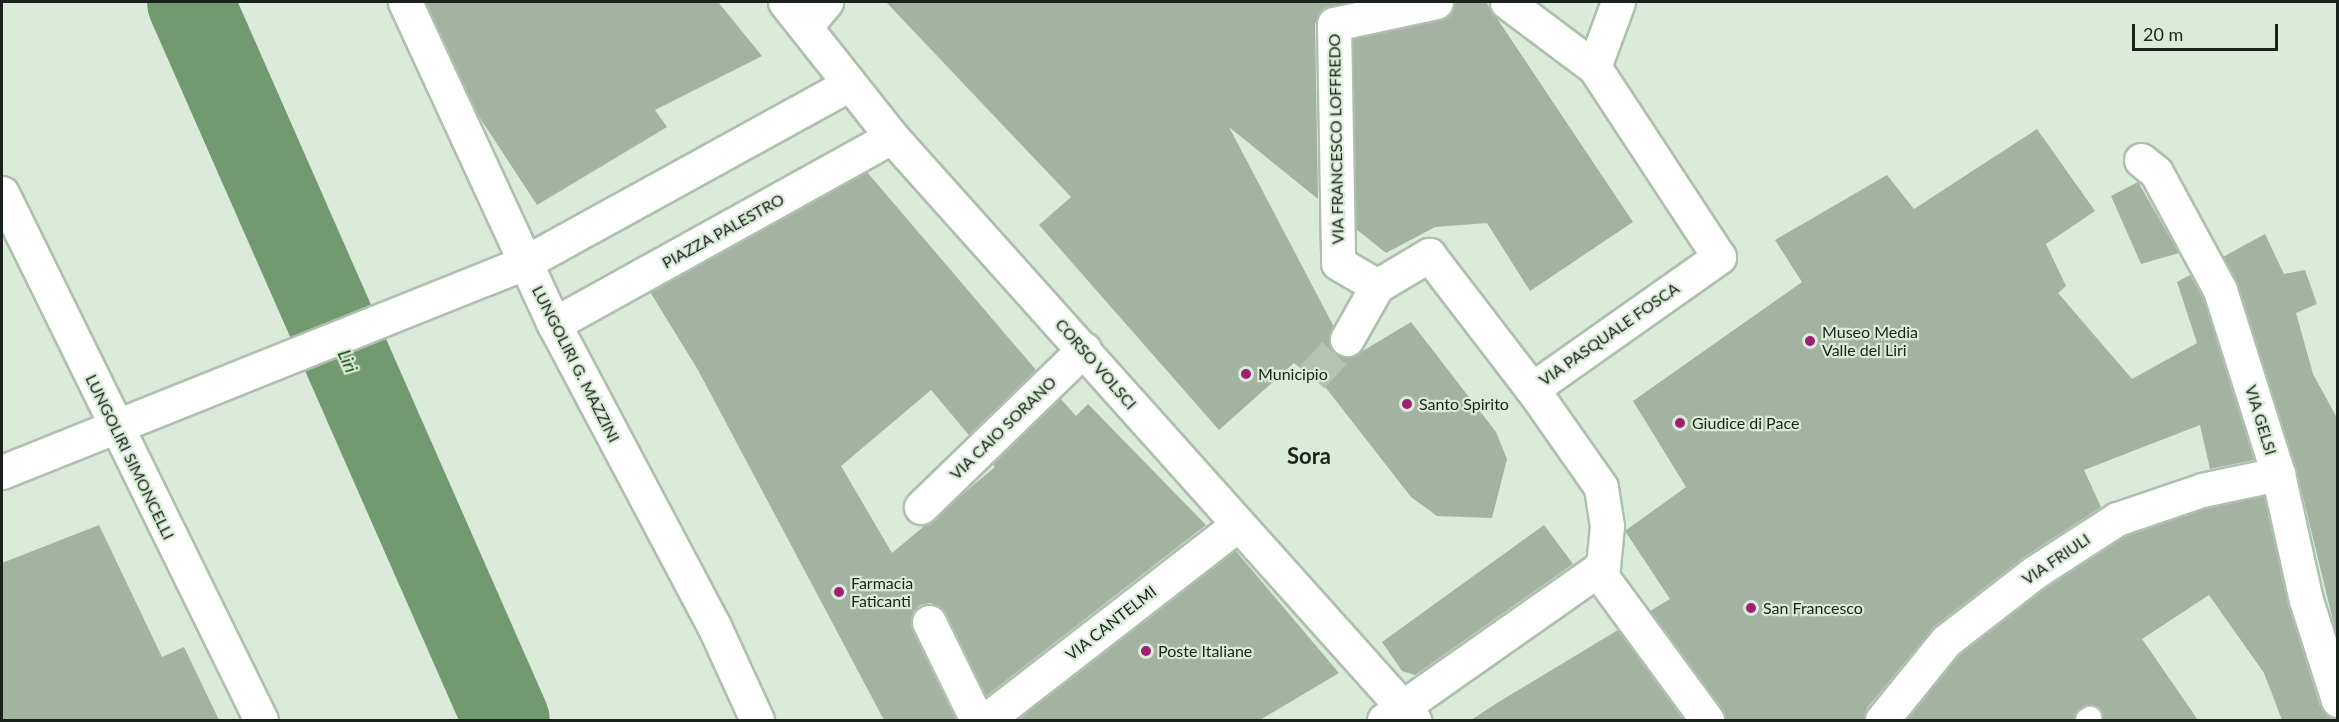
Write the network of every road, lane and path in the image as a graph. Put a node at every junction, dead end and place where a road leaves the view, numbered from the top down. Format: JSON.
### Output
{"nodes":[{"id":1,"x":405,"y":2,"type":"edge"},
{"id":2,"x":784,"y":2,"type":"edge"},
{"id":3,"x":826,"y":2,"type":"edge"},
{"id":4,"x":1436,"y":2,"type":"edge"},
{"id":5,"x":1508,"y":2,"type":"edge"},
{"id":6,"x":1618,"y":2,"type":"edge"},
{"id":7,"x":805,"y":27,"type":"junction"},
{"id":8,"x":1594,"y":67,"type":"junction"},
{"id":9,"x":848,"y":85,"type":"junction"},
{"id":10,"x":892,"y":137,"type":"junction"},
{"id":11,"x":2141,"y":160,"type":"dead end"},
{"id":12,"x":2,"y":193,"type":"edge"},
{"id":13,"x":524,"y":263,"type":"junction"},
{"id":14,"x":1377,"y":286,"type":"junction"},
{"id":15,"x":554,"y":324,"type":"junction"},
{"id":16,"x":1347,"y":339,"type":"tunnel mouth"},
{"id":17,"x":1084,"y":350,"type":"junction"},
{"id":18,"x":1532,"y":389,"type":"junction"},
{"id":19,"x":115,"y":427,"type":"junction"},
{"id":20,"x":2,"y":472,"type":"edge"},
{"id":21,"x":2277,"y":474,"type":"junction"},
{"id":22,"x":921,"y":507,"type":"dead end"},
{"id":23,"x":1237,"y":525,"type":"junction"},
{"id":24,"x":1597,"y":570,"type":"junction"},
{"id":25,"x":929,"y":622,"type":"dead end"},
{"id":26,"x":2337,"y":700,"type":"edge"},
{"id":27,"x":1401,"y":717,"type":"edge"},
{"id":28,"x":261,"y":720,"type":"edge"},
{"id":29,"x":757,"y":720,"type":"edge"},
{"id":30,"x":977,"y":720,"type":"edge"},
{"id":31,"x":986,"y":720,"type":"edge"},
{"id":32,"x":1707,"y":720,"type":"edge"},
{"id":33,"x":1882,"y":720,"type":"edge"}],
"edges":[{"from":1,"to":13,"type":"street","name":"LUNGOLIRI G. MAZZINI"},
{"from":2,"to":7,"type":"street","name":"CORSO VOLSCI"},
{"from":3,"to":7,"type":"street"},
{"from":4,"to":14,"type":"street","name":"VIA FRANCESCO LOFFREDO"},
{"from":5,"to":8,"type":"street"},
{"from":6,"to":8,"type":"street"},
{"from":7,"to":9,"type":"street","name":"CORSO VOLSCI"},
{"from":8,"to":18,"type":"street","name":"VIA PASQUALE FOSCA"},
{"from":9,"to":10,"type":"street","name":"CORSO VOLSCI"},
{"from":9,"to":13,"type":"street"},
{"from":10,"to":15,"type":"street","name":"PIAZZA PALESTRO"},
{"from":10,"to":17,"type":"street","name":"CORSO VOLSCI"},
{"from":11,"to":21,"type":"street","name":"VIA GELSI"},
{"from":12,"to":19,"type":"street","name":"LUNGOLIRI SIMONCELLI"},
{"from":13,"to":15,"type":"street","name":"LUNGOLIRI G. MAZZINI"},
{"from":13,"to":19,"type":"street"},
{"from":14,"to":16,"type":"street"},
{"from":14,"to":18,"type":"street"},
{"from":15,"to":29,"type":"street","name":"LUNGOLIRI G. MAZZINI"},
{"from":17,"to":22,"type":"street","name":"VIA CAIO SORANO"},
{"from":17,"to":23,"type":"street","name":"CORSO VOLSCI"},
{"from":18,"to":24,"type":"street","name":"VIA PASQUALE FOSCA"},
{"from":19,"to":20,"type":"street"},
{"from":19,"to":28,"type":"street","name":"LUNGOLIRI SIMONCELLI"},
{"from":21,"to":26,"type":"street","name":"VIA GELSI"},
{"from":21,"to":33,"type":"street","name":"VIA FRIULI"},
{"from":23,"to":27,"type":"street","name":"CORSO VOLSCI"},
{"from":23,"to":31,"type":"street","name":"VIA CANTELMI"},
{"from":24,"to":27,"type":"street"},
{"from":24,"to":32,"type":"street"},
{"from":25,"to":30,"type":"street"}]}
